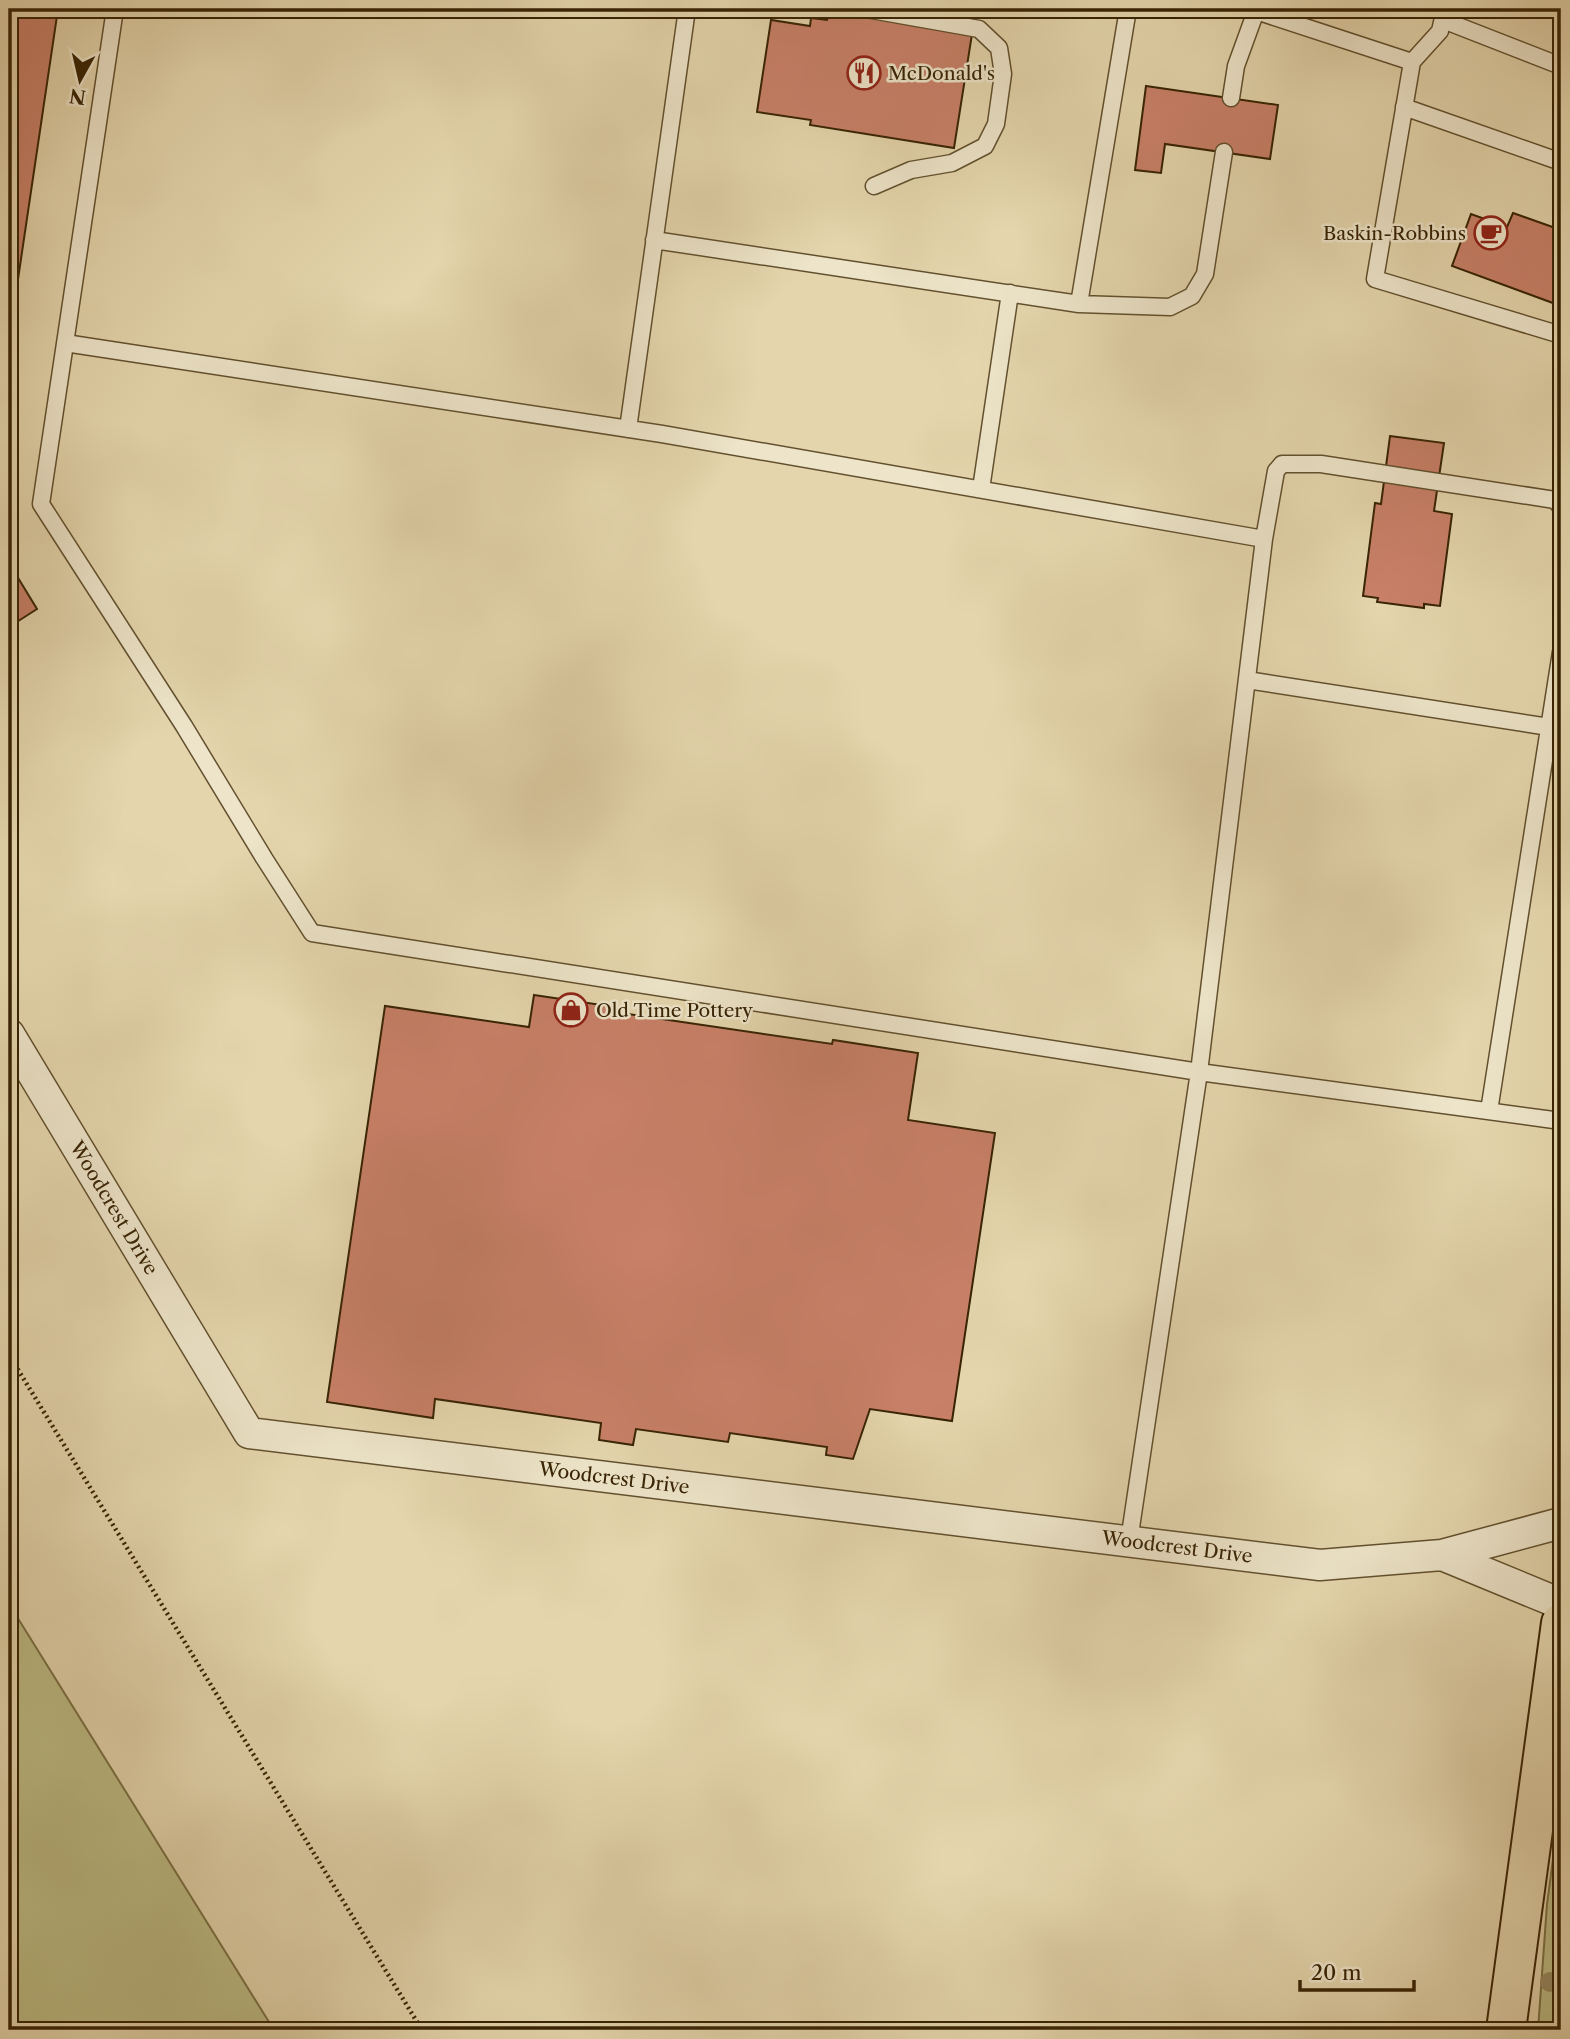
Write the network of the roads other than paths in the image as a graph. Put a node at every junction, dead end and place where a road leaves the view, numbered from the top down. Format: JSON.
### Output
{"nodes":[{"id":1,"x":115,"y":9,"type":"edge"},
{"id":2,"x":688,"y":9,"type":"edge"},
{"id":3,"x":866,"y":9,"type":"edge"},
{"id":4,"x":1128,"y":9,"type":"edge"},
{"id":5,"x":1253,"y":10,"type":"edge"},
{"id":6,"x":1444,"y":14,"type":"edge"},
{"id":7,"x":1412,"y":62,"type":"junction"},
{"id":8,"x":1561,"y":66,"type":"edge"},
{"id":9,"x":1231,"y":98,"type":"dead end"},
{"id":10,"x":1404,"y":107,"type":"junction"},
{"id":11,"x":1224,"y":152,"type":"dead end"},
{"id":12,"x":1561,"y":162,"type":"edge"},
{"id":13,"x":874,"y":186,"type":"dead end"},
{"id":14,"x":654,"y":240,"type":"junction"},
{"id":15,"x":1010,"y":293,"type":"junction"},
{"id":16,"x":1079,"y":304,"type":"junction"},
{"id":17,"x":1561,"y":335,"type":"edge"},
{"id":18,"x":65,"y":343,"type":"junction"},
{"id":19,"x":628,"y":429,"type":"junction"},
{"id":20,"x":981,"y":489,"type":"junction"},
{"id":21,"x":1561,"y":507,"type":"edge"},
{"id":22,"x":1264,"y":539,"type":"junction"},
{"id":23,"x":1561,"y":652,"type":"edge"},
{"id":24,"x":1247,"y":680,"type":"junction"},
{"id":25,"x":1549,"y":727,"type":"junction"},
{"id":26,"x":9,"y":1034,"type":"edge"},
{"id":27,"x":1199,"y":1072,"type":"junction"},
{"id":28,"x":1489,"y":1111,"type":"junction"},
{"id":29,"x":1561,"y":1121,"type":"edge"},
{"id":30,"x":1561,"y":1523,"type":"edge"},
{"id":31,"x":1129,"y":1541,"type":"junction"},
{"id":32,"x":1441,"y":1555,"type":"junction"},
{"id":33,"x":1561,"y":1604,"type":"edge"},
{"id":34,"x":1561,"y":1623,"type":"edge"},
{"id":35,"x":1506,"y":2030,"type":"edge"}],
"edges":[{"from":1,"to":18,"type":"lane"},
{"from":2,"to":14,"type":"lane"},
{"from":3,"to":13,"type":"lane"},
{"from":4,"to":16,"type":"lane"},
{"from":5,"to":7,"type":"lane"},
{"from":5,"to":9,"type":"lane"},
{"from":6,"to":7,"type":"lane"},
{"from":6,"to":8,"type":"lane"},
{"from":7,"to":10,"type":"lane"},
{"from":10,"to":12,"type":"lane"},
{"from":10,"to":17,"type":"lane"},
{"from":11,"to":16,"type":"lane"},
{"from":14,"to":15,"type":"lane"},
{"from":14,"to":19,"type":"lane"},
{"from":15,"to":16,"type":"lane"},
{"from":15,"to":20,"type":"lane"},
{"from":18,"to":19,"type":"lane"},
{"from":18,"to":27,"type":"lane"},
{"from":19,"to":20,"type":"lane"},
{"from":20,"to":22,"type":"lane"},
{"from":21,"to":22,"type":"lane"},
{"from":22,"to":24,"type":"lane"},
{"from":23,"to":25,"type":"lane"},
{"from":24,"to":25,"type":"lane"},
{"from":24,"to":27,"type":"lane"},
{"from":25,"to":28,"type":"lane"},
{"from":26,"to":31,"type":"street","name":"Woodcrest Drive"},
{"from":27,"to":28,"type":"lane"},
{"from":27,"to":31,"type":"lane"},
{"from":28,"to":29,"type":"lane"},
{"from":30,"to":32,"type":"street","name":"Woodcrest Drive"},
{"from":31,"to":32,"type":"street","name":"Woodcrest Drive"},
{"from":32,"to":33,"type":"street","name":"Woodcrest Drive"},
{"from":34,"to":35,"type":"main road"}]}
